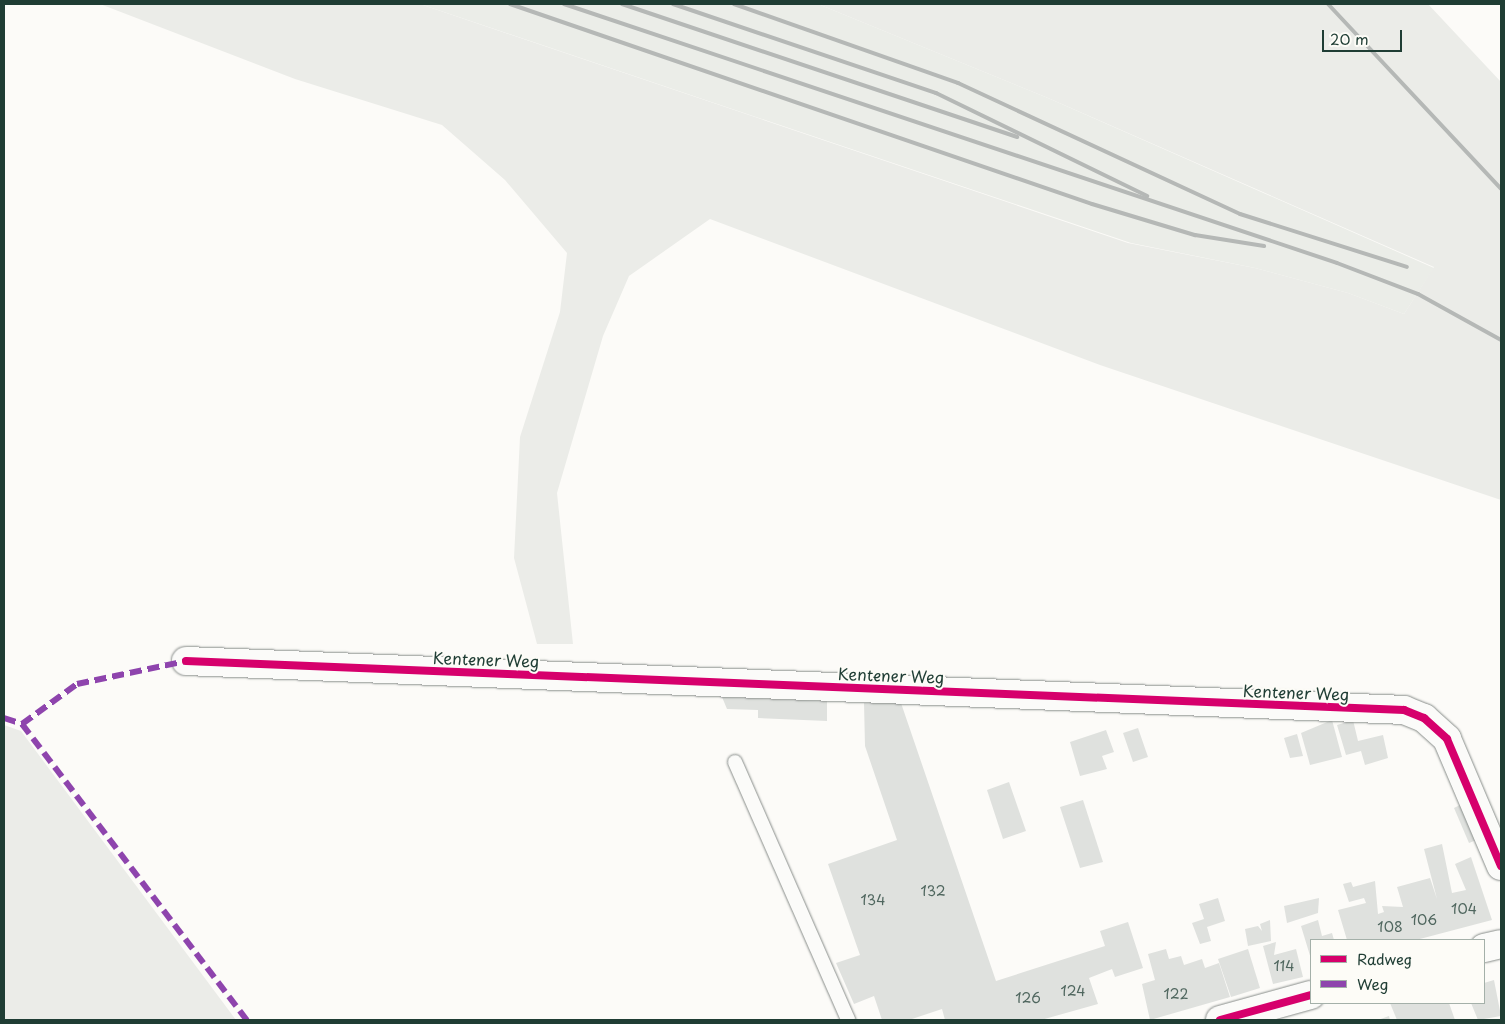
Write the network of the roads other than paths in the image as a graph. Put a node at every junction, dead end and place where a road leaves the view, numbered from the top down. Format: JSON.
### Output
{"nodes":[{"id":1,"x":186,"y":661,"type":"dead end"},
{"id":2,"x":735,"y":762,"type":"dead end"},
{"id":3,"x":1501,"y":866,"type":"edge"},
{"id":4,"x":1501,"y":944,"type":"edge"},
{"id":5,"x":1485,"y":948,"type":"edge"},
{"id":6,"x":1310,"y":996,"type":"edge"},
{"id":7,"x":848,"y":1020,"type":"edge"},
{"id":8,"x":1220,"y":1020,"type":"edge"}],
"edges":[{"from":1,"to":3,"type":"street","name":"Kentener Weg"},
{"from":2,"to":7,"type":"lane"},
{"from":4,"to":5,"type":"street"},
{"from":6,"to":8,"type":"street"}]}
